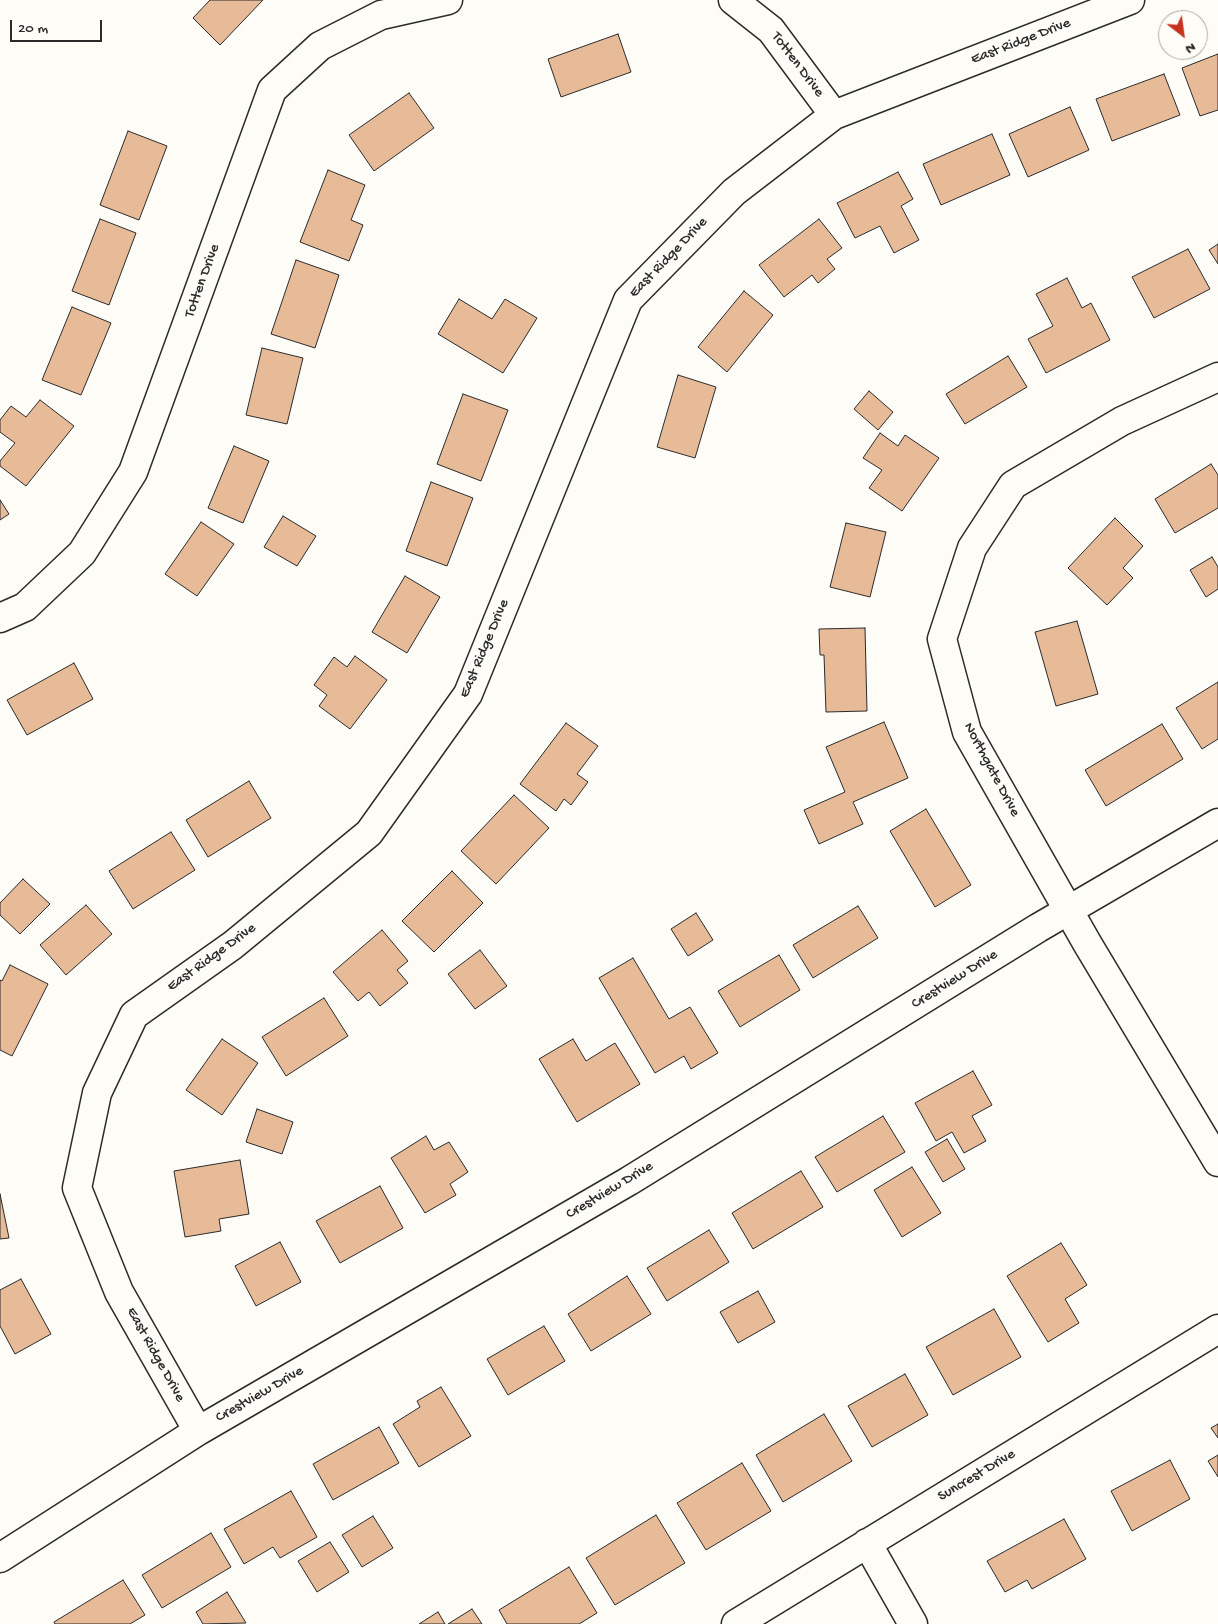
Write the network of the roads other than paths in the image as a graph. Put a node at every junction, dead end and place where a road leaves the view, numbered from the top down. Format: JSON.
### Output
{"nodes":[{"id":1,"x":448,"y":0,"type":"edge"},
{"id":2,"x":734,"y":0,"type":"edge"},
{"id":3,"x":1130,"y":0,"type":"edge"},
{"id":4,"x":834,"y":115,"type":"junction"},
{"id":5,"x":1218,"y":377,"type":"edge"},
{"id":6,"x":0,"y":618,"type":"edge"},
{"id":7,"x":1218,"y":823,"type":"edge"},
{"id":8,"x":1069,"y":911,"type":"junction"},
{"id":9,"x":1218,"y":1162,"type":"edge"},
{"id":10,"x":1218,"y":1329,"type":"edge"},
{"id":11,"x":198,"y":1431,"type":"junction"},
{"id":12,"x":867,"y":1543,"type":"junction"},
{"id":13,"x":0,"y":1558,"type":"edge"},
{"id":14,"x":736,"y":1624,"type":"edge"},
{"id":15,"x":913,"y":1624,"type":"edge"}],
"edges":[{"from":1,"to":6,"type":"street","name":"Totten Drive"},
{"from":2,"to":4,"type":"street","name":"Totten Drive"},
{"from":3,"to":4,"type":"street","name":"East Ridge Drive"},
{"from":4,"to":11,"type":"street","name":"East Ridge Drive"},
{"from":5,"to":8,"type":"street","name":"Northgate Drive"},
{"from":7,"to":8,"type":"street","name":"Crestview Drive"},
{"from":8,"to":9,"type":"street","name":"Northgate Drive"},
{"from":8,"to":11,"type":"street","name":"Crestview Drive"},
{"from":10,"to":12,"type":"street","name":"Suncrest Drive"},
{"from":11,"to":13,"type":"street","name":"Crestview Drive"},
{"from":12,"to":14,"type":"street","name":"Suncrest Drive"},
{"from":12,"to":15,"type":"street"}]}
